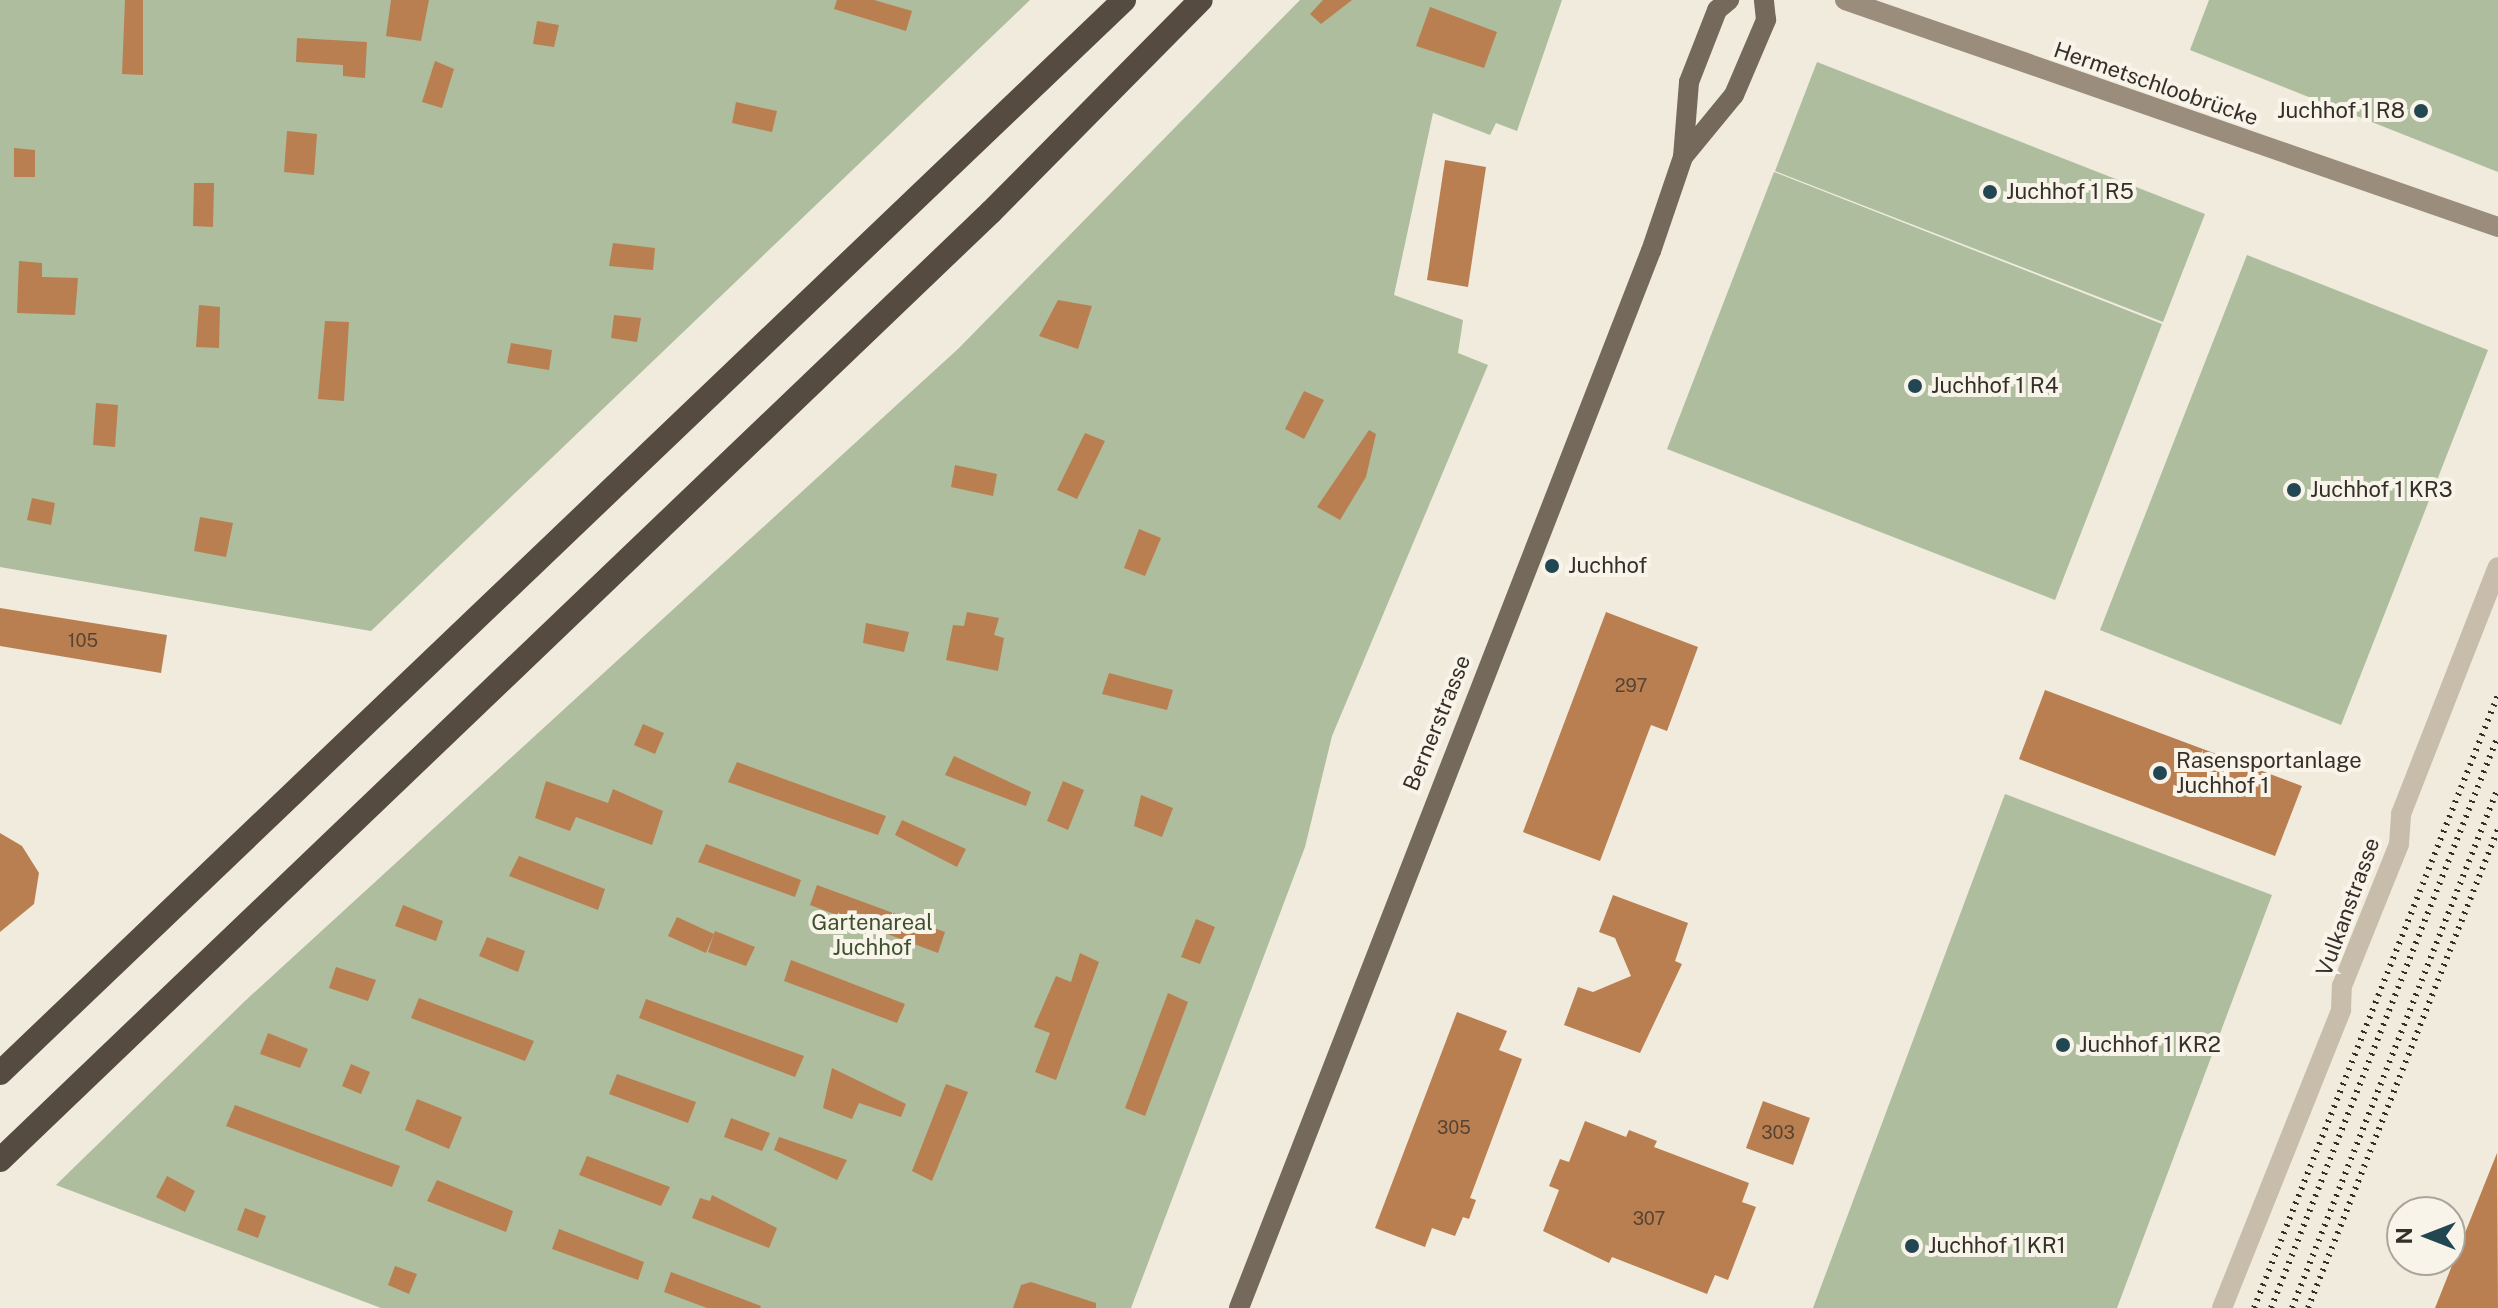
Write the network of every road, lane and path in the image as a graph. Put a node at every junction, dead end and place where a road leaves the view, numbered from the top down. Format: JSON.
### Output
{"nodes":[{"id":1,"x":1124,"y":0,"type":"edge"},
{"id":2,"x":1201,"y":0,"type":"edge"},
{"id":3,"x":1729,"y":0,"type":"edge"},
{"id":4,"x":1764,"y":0,"type":"edge"},
{"id":5,"x":1845,"y":0,"type":"edge"},
{"id":6,"x":1683,"y":157,"type":"junction"},
{"id":7,"x":2498,"y":227,"type":"edge"},
{"id":8,"x":2498,"y":567,"type":"edge"},
{"id":9,"x":0,"y":1073,"type":"edge"},
{"id":10,"x":0,"y":1160,"type":"edge"},
{"id":11,"x":1239,"y":1308,"type":"edge"},
{"id":12,"x":2222,"y":1308,"type":"edge"}],
"edges":[{"from":1,"to":9,"type":"highway"},
{"from":2,"to":10,"type":"highway"},
{"from":3,"to":6,"type":"main road","name":"Bernerstrasse"},
{"from":4,"to":6,"type":"main road","name":"Bernerstrasse"},
{"from":5,"to":7,"type":"main road","name":"Hermetschloobrücke"},
{"from":6,"to":11,"type":"main road","name":"Bernerstrasse"},
{"from":8,"to":12,"type":"street","name":"Vulkanstrasse"}]}
